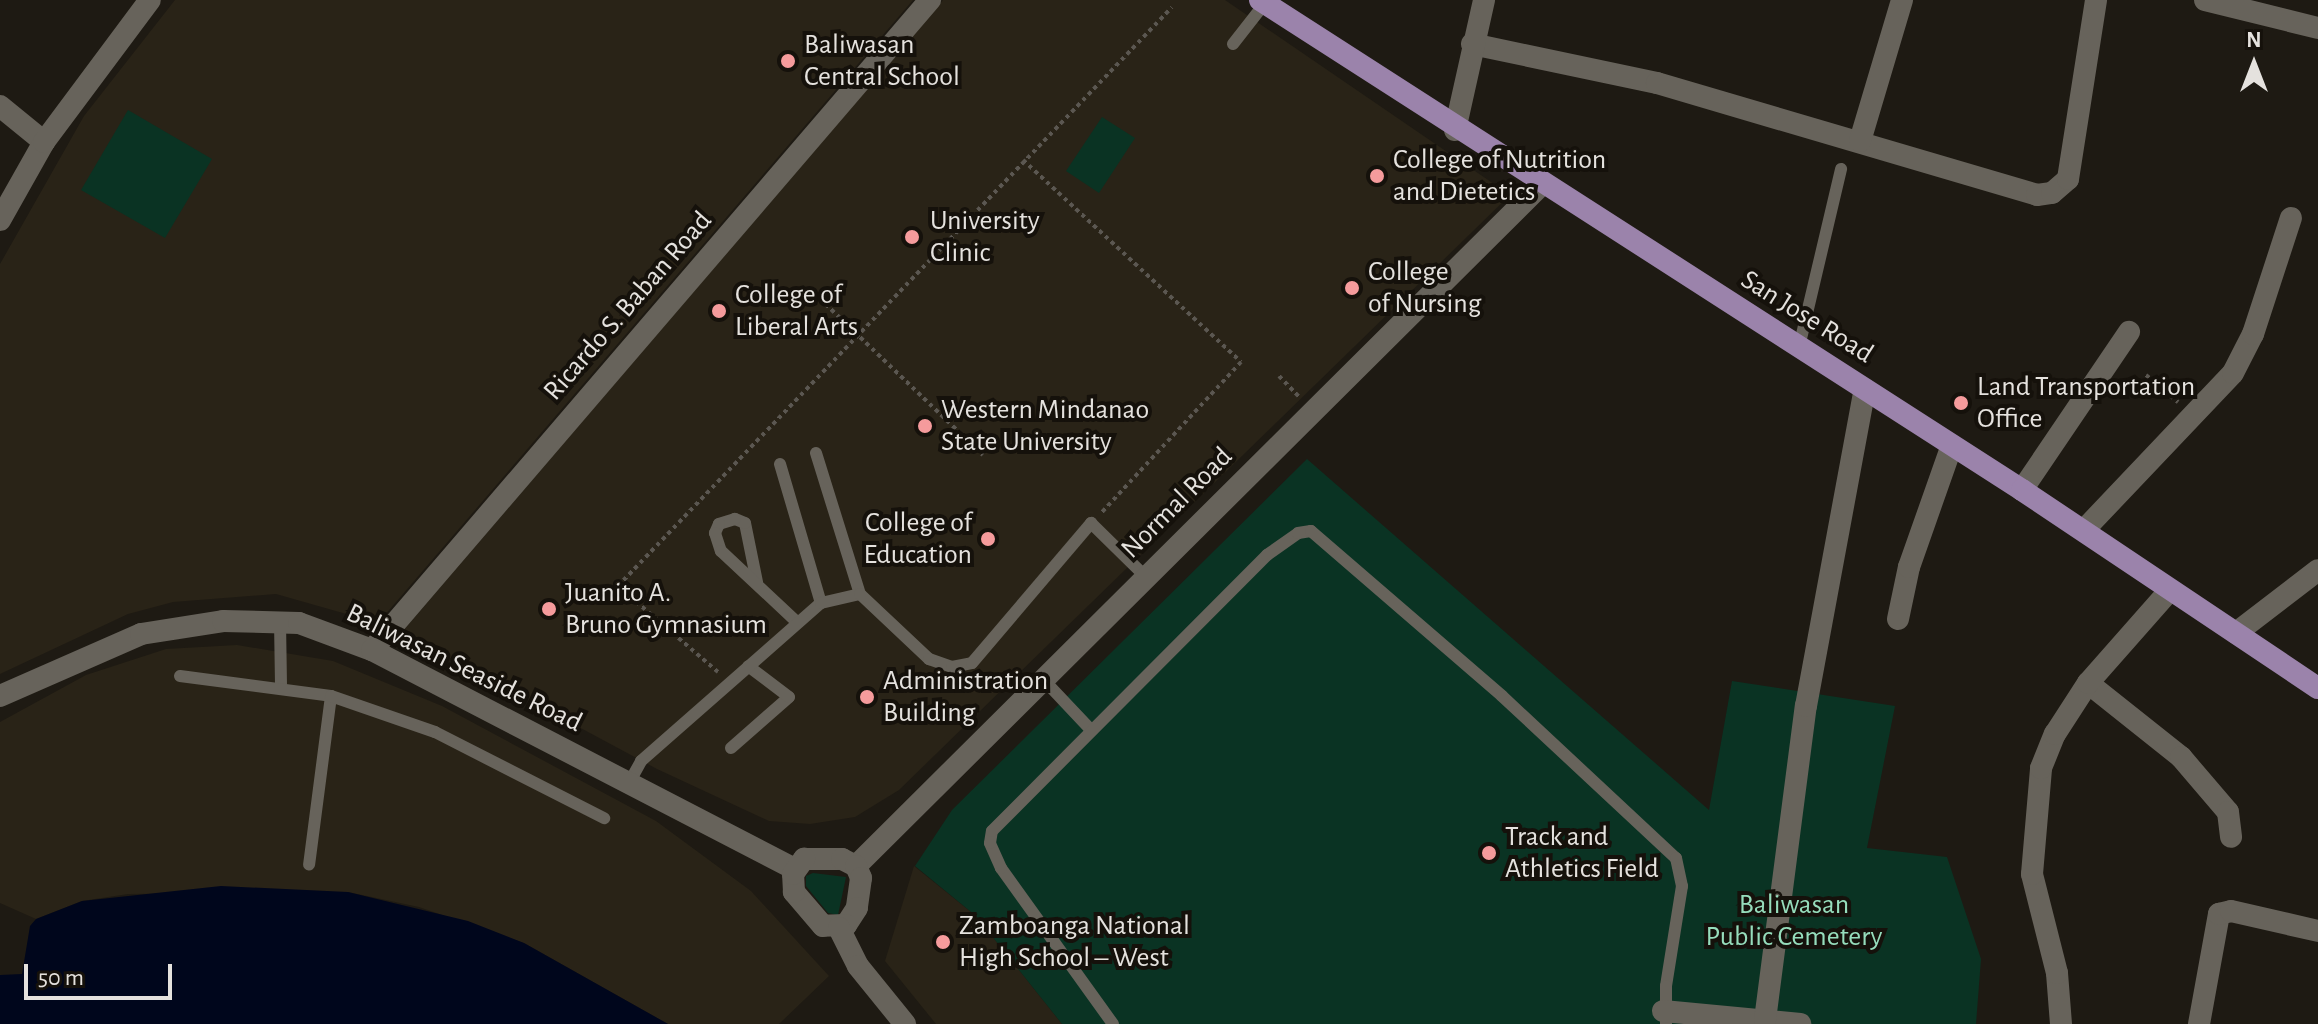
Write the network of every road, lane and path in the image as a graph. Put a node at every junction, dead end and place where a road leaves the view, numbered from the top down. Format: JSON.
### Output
{"nodes":[{"id":1,"x":150,"y":0,"type":"edge"},
{"id":2,"x":930,"y":0,"type":"edge"},
{"id":3,"x":1484,"y":0,"type":"edge"},
{"id":4,"x":1902,"y":0,"type":"edge"},
{"id":5,"x":2096,"y":0,"type":"edge"},
{"id":6,"x":2205,"y":0,"type":"edge"},
{"id":7,"x":1263,"y":2,"type":"edge"},
{"id":8,"x":1172,"y":7,"type":"dead end"},
{"id":9,"x":2318,"y":28,"type":"edge"},
{"id":10,"x":1233,"y":44,"type":"dead end"},
{"id":11,"x":1472,"y":44,"type":"junction"},
{"id":12,"x":0,"y":106,"type":"edge"},
{"id":13,"x":1455,"y":130,"type":"junction"},
{"id":14,"x":1860,"y":141,"type":"junction"},
{"id":15,"x":44,"y":142,"type":"junction"},
{"id":16,"x":1023,"y":160,"type":"junction"},
{"id":17,"x":1841,"y":169,"type":"dead end"},
{"id":18,"x":1542,"y":184,"type":"junction"},
{"id":19,"x":3,"y":204,"type":"edge"},
{"id":20,"x":2291,"y":218,"type":"dead end"},
{"id":21,"x":814,"y":293,"type":"dead end"},
{"id":22,"x":2129,"y":332,"type":"dead end"},
{"id":23,"x":856,"y":334,"type":"junction"},
{"id":24,"x":1799,"y":347,"type":"junction"},
{"id":25,"x":2146,"y":375,"type":"dead end"},
{"id":26,"x":1865,"y":389,"type":"junction"},
{"id":27,"x":2195,"y":417,"type":"junction"},
{"id":28,"x":1952,"y":445,"type":"junction"},
{"id":29,"x":816,"y":453,"type":"dead end"},
{"id":30,"x":983,"y":455,"type":"dead end"},
{"id":31,"x":780,"y":464,"type":"dead end"},
{"id":32,"x":2022,"y":490,"type":"junction"},
{"id":33,"x":1091,"y":523,"type":"junction"},
{"id":34,"x":2084,"y":530,"type":"junction"},
{"id":35,"x":2318,"y":570,"type":"edge"},
{"id":36,"x":1145,"y":576,"type":"junction"},
{"id":37,"x":757,"y":582,"type":"junction"},
{"id":38,"x":2169,"y":591,"type":"junction"},
{"id":39,"x":860,"y":594,"type":"junction"},
{"id":40,"x":821,"y":603,"type":"junction"},
{"id":41,"x":1898,"y":619,"type":"dead end"},
{"id":42,"x":280,"y":621,"type":"junction"},
{"id":43,"x":797,"y":622,"type":"junction"},
{"id":44,"x":2236,"y":633,"type":"junction"},
{"id":45,"x":372,"y":650,"type":"junction"},
{"id":46,"x":748,"y":666,"type":"junction"},
{"id":47,"x":180,"y":676,"type":"dead end"},
{"id":48,"x":1042,"y":678,"type":"junction"},
{"id":49,"x":729,"y":682,"type":"junction"},
{"id":50,"x":2088,"y":683,"type":"junction"},
{"id":51,"x":281,"y":686,"type":"junction"},
{"id":52,"x":2318,"y":688,"type":"edge"},
{"id":53,"x":0,"y":696,"type":"edge"},
{"id":54,"x":331,"y":696,"type":"junction"},
{"id":55,"x":1091,"y":730,"type":"junction"},
{"id":56,"x":731,"y":748,"type":"dead end"},
{"id":57,"x":629,"y":783,"type":"junction"},
{"id":58,"x":604,"y":818,"type":"dead end"},
{"id":59,"x":2231,"y":837,"type":"dead end"},
{"id":60,"x":309,"y":865,"type":"dead end"},
{"id":61,"x":856,"y":866,"type":"junction"},
{"id":62,"x":795,"y":869,"type":"junction"},
{"id":63,"x":839,"y":928,"type":"junction"},
{"id":64,"x":2318,"y":931,"type":"edge"},
{"id":65,"x":1665,"y":1018,"type":"edge"},
{"id":66,"x":1765,"y":1020,"type":"junction"},
{"id":67,"x":905,"y":1024,"type":"edge"},
{"id":68,"x":1113,"y":1024,"type":"edge"},
{"id":69,"x":1800,"y":1024,"type":"edge"},
{"id":70,"x":2061,"y":1024,"type":"edge"},
{"id":71,"x":2199,"y":1024,"type":"edge"}],
"edges":[{"from":1,"to":15,"type":"street"},
{"from":2,"to":45,"type":"street","name":"Ricardo S. Baban Road"},
{"from":3,"to":11,"type":"street"},
{"from":4,"to":14,"type":"street"},
{"from":5,"to":14,"type":"street"},
{"from":6,"to":9,"type":"street"},
{"from":7,"to":10,"type":"lane"},
{"from":7,"to":13,"type":"main road","name":"San Jose Road"},
{"from":8,"to":16,"type":"path"},
{"from":11,"to":13,"type":"street"},
{"from":11,"to":14,"type":"street"},
{"from":12,"to":15,"type":"street"},
{"from":13,"to":18,"type":"main road","name":"San Jose Road"},
{"from":15,"to":19,"type":"street"},
{"from":16,"to":23,"type":"path"},
{"from":16,"to":33,"type":"path"},
{"from":17,"to":24,"type":"lane"},
{"from":18,"to":24,"type":"main road","name":"San Jose Road"},
{"from":18,"to":36,"type":"street","name":"Normal Road"},
{"from":20,"to":27,"type":"street"},
{"from":21,"to":23,"type":"path"},
{"from":22,"to":32,"type":"street"},
{"from":23,"to":30,"type":"path"},
{"from":23,"to":49,"type":"path"},
{"from":24,"to":26,"type":"main road","name":"San Jose Road"},
{"from":25,"to":27,"type":"path"},
{"from":26,"to":28,"type":"main road","name":"San Jose Road"},
{"from":26,"to":66,"type":"street"},
{"from":27,"to":34,"type":"street"},
{"from":28,"to":32,"type":"main road","name":"San Jose Road"},
{"from":28,"to":41,"type":"street"},
{"from":29,"to":39,"type":"lane"},
{"from":31,"to":40,"type":"lane"},
{"from":32,"to":34,"type":"main road","name":"San Jose Road"},
{"from":33,"to":36,"type":"lane"},
{"from":33,"to":39,"type":"lane"},
{"from":34,"to":38,"type":"main road","name":"San Jose Road"},
{"from":35,"to":44,"type":"street"},
{"from":36,"to":48,"type":"street","name":"Normal Road"},
{"from":37,"to":37,"type":"lane"},
{"from":37,"to":43,"type":"lane"},
{"from":38,"to":44,"type":"main road","name":"San Jose Road"},
{"from":38,"to":50,"type":"street"},
{"from":39,"to":40,"type":"lane"},
{"from":40,"to":43,"type":"lane"},
{"from":42,"to":45,"type":"street","name":"Baliwasan Seaside Road"},
{"from":42,"to":51,"type":"lane"},
{"from":42,"to":53,"type":"street","name":"Baliwasan Seaside Road"},
{"from":43,"to":46,"type":"lane"},
{"from":44,"to":52,"type":"main road","name":"San Jose Road"},
{"from":45,"to":57,"type":"street","name":"Baliwasan Seaside Road"},
{"from":46,"to":49,"type":"lane"},
{"from":46,"to":56,"type":"lane"},
{"from":47,"to":51,"type":"lane"},
{"from":48,"to":55,"type":"lane"},
{"from":48,"to":61,"type":"street","name":"Normal Road"},
{"from":49,"to":57,"type":"lane"},
{"from":50,"to":59,"type":"street"},
{"from":50,"to":70,"type":"street"},
{"from":51,"to":54,"type":"lane"},
{"from":54,"to":58,"type":"lane"},
{"from":54,"to":60,"type":"lane"},
{"from":55,"to":65,"type":"lane"},
{"from":55,"to":68,"type":"lane"},
{"from":57,"to":62,"type":"street","name":"Baliwasan Seaside Road"},
{"from":61,"to":62,"type":"street"},
{"from":61,"to":63,"type":"street"},
{"from":62,"to":63,"type":"street"},
{"from":63,"to":67,"type":"street"},
{"from":64,"to":71,"type":"street"},
{"from":65,"to":66,"type":"street"},
{"from":66,"to":69,"type":"street"}]}
